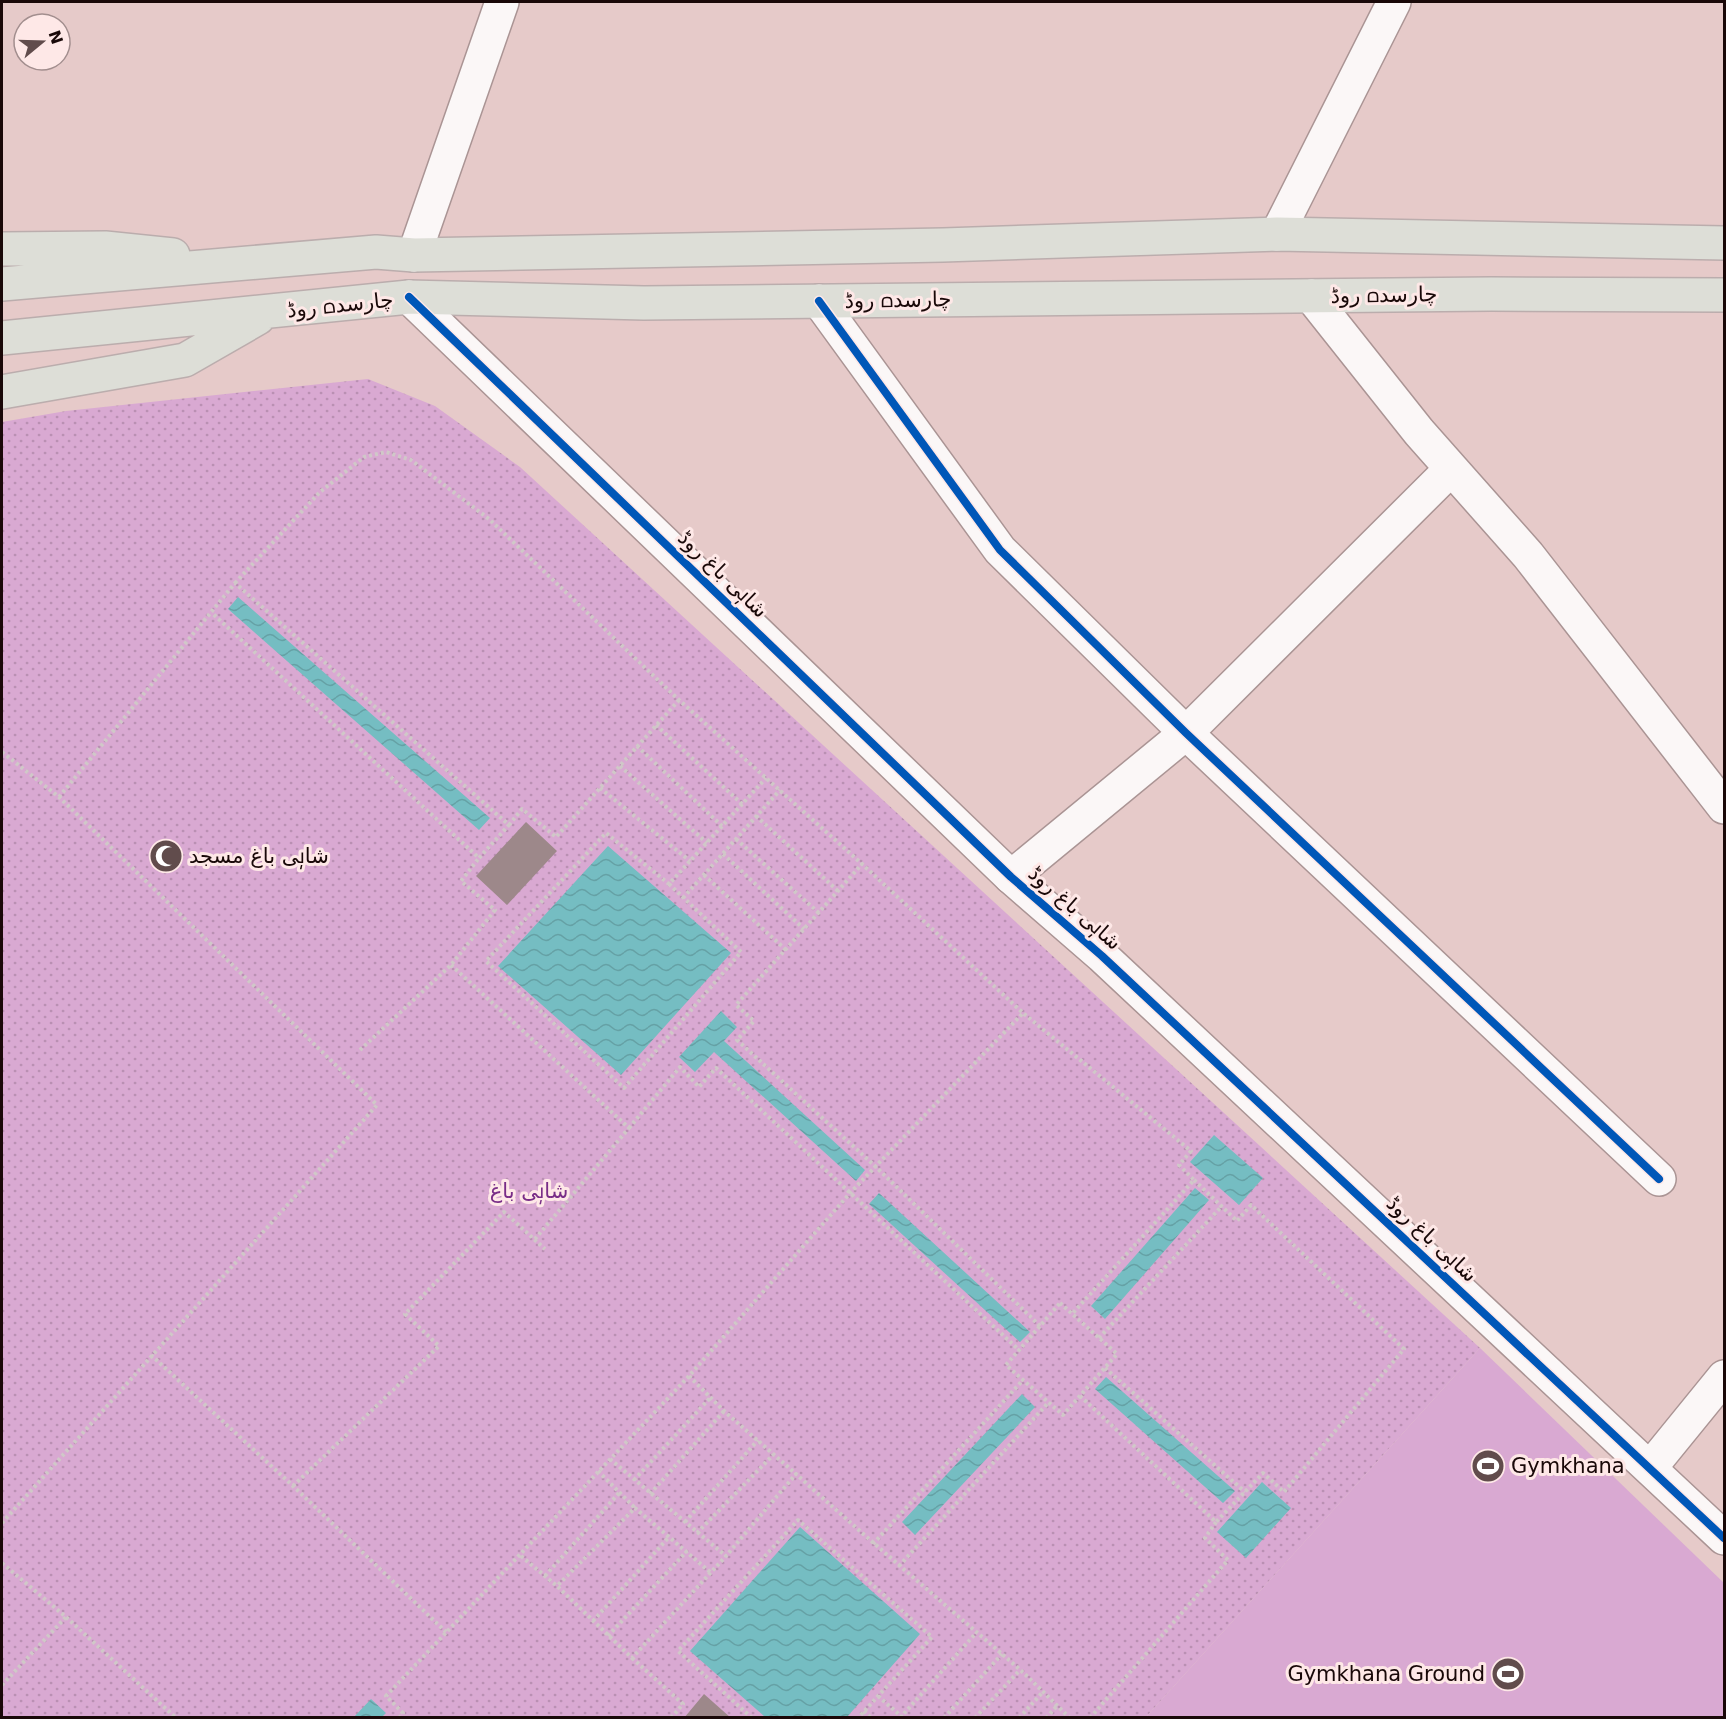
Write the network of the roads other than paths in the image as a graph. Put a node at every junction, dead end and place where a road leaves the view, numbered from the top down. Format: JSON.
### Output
{"nodes":[{"id":1,"x":502,"y":2,"type":"edge"},
{"id":2,"x":1394,"y":2,"type":"edge"},
{"id":3,"x":1277,"y":234,"type":"junction"},
{"id":4,"x":1725,"y":243,"type":"edge"},
{"id":5,"x":2,"y":249,"type":"edge"},
{"id":6,"x":376,"y":252,"type":"junction"},
{"id":7,"x":414,"y":255,"type":"junction"},
{"id":8,"x":253,"y":263,"type":"junction"},
{"id":9,"x":2,"y":284,"type":"edge"},
{"id":10,"x":1725,"y":295,"type":"edge"},
{"id":11,"x":1311,"y":296,"type":"junction"},
{"id":12,"x":409,"y":297,"type":"junction"},
{"id":13,"x":819,"y":301,"type":"junction"},
{"id":14,"x":268,"y":313,"type":"junction"},
{"id":15,"x":2,"y":338,"type":"edge"},
{"id":16,"x":2,"y":392,"type":"edge"},
{"id":17,"x":1451,"y":469,"type":"junction"},
{"id":18,"x":1186,"y":733,"type":"junction"},
{"id":19,"x":1725,"y":807,"type":"edge"},
{"id":20,"x":1011,"y":877,"type":"junction"},
{"id":21,"x":1659,"y":1179,"type":"dead end"},
{"id":22,"x":1725,"y":1377,"type":"edge"},
{"id":23,"x":1650,"y":1468,"type":"junction"},
{"id":24,"x":1725,"y":1538,"type":"edge"}],
"edges":[{"from":1,"to":7,"type":"street"},
{"from":2,"to":3,"type":"street"},
{"from":3,"to":4,"type":"main road"},
{"from":3,"to":7,"type":"main road"},
{"from":5,"to":8,"type":"main road"},
{"from":6,"to":7,"type":"main road"},
{"from":6,"to":8,"type":"main road"},
{"from":6,"to":12,"type":"main road"},
{"from":8,"to":9,"type":"main road"},
{"from":10,"to":11,"type":"main road","name":"چارسدہ روڈ"},
{"from":11,"to":13,"type":"main road","name":"چارسدہ روڈ"},
{"from":11,"to":17,"type":"street"},
{"from":12,"to":13,"type":"main road","name":"چارسدہ روڈ"},
{"from":12,"to":14,"type":"main road","name":"چارسدہ روڈ"},
{"from":12,"to":20,"type":"street","name":"شاہی باغ روڈ"},
{"from":13,"to":18,"type":"street"},
{"from":14,"to":15,"type":"main road","name":"چارسدہ روڈ"},
{"from":14,"to":16,"type":"main road"},
{"from":17,"to":18,"type":"street"},
{"from":17,"to":19,"type":"street"},
{"from":18,"to":20,"type":"street"},
{"from":18,"to":21,"type":"street"},
{"from":20,"to":23,"type":"street","name":"شاہی باغ روڈ"},
{"from":22,"to":23,"type":"street"},
{"from":23,"to":24,"type":"street","name":"شاہی باغ روڈ"}]}
